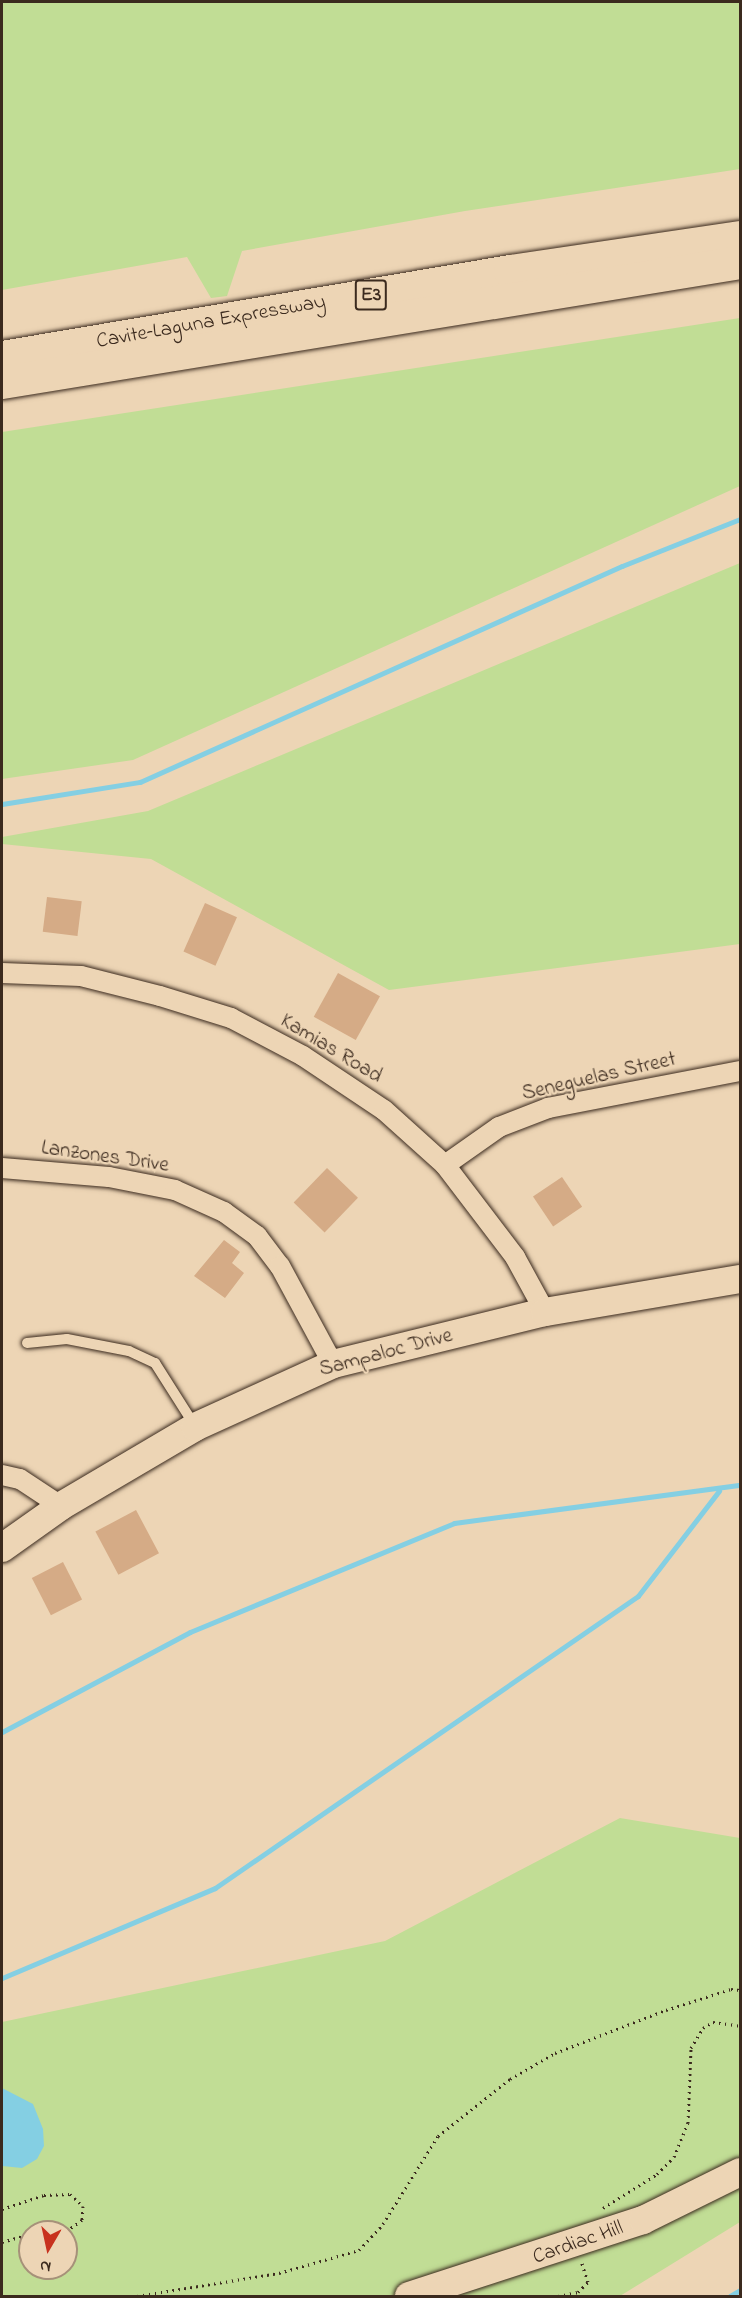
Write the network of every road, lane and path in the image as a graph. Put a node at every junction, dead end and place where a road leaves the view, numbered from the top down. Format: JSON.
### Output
{"nodes":[{"id":1,"x":741,"y":237,"type":"edge"},
{"id":2,"x":741,"y":262,"type":"edge"},
{"id":3,"x":2,"y":357,"type":"edge"},
{"id":4,"x":2,"y":382,"type":"edge"},
{"id":5,"x":2,"y":973,"type":"edge"},
{"id":6,"x":741,"y":1071,"type":"edge"},
{"id":7,"x":445,"y":1165,"type":"junction"},
{"id":8,"x":2,"y":1168,"type":"edge"},
{"id":9,"x":741,"y":1279,"type":"edge"},
{"id":10,"x":545,"y":1312,"type":"junction"},
{"id":11,"x":27,"y":1343,"type":"dead end"},
{"id":12,"x":333,"y":1364,"type":"junction"},
{"id":13,"x":195,"y":1426,"type":"junction"},
{"id":14,"x":2,"y":1475,"type":"edge"},
{"id":15,"x":61,"y":1506,"type":"junction"},
{"id":16,"x":2,"y":1548,"type":"edge"},
{"id":17,"x":741,"y":1990,"type":"edge"},
{"id":18,"x":741,"y":2026,"type":"edge"},
{"id":19,"x":741,"y":2172,"type":"edge"},
{"id":20,"x":2,"y":2209,"type":"edge"},
{"id":21,"x":601,"y":2209,"type":"dead end"},
{"id":22,"x":78,"y":2223,"type":"edge"},
{"id":23,"x":18,"y":2237,"type":"edge"},
{"id":24,"x":2,"y":2242,"type":"edge"},
{"id":25,"x":577,"y":2244,"type":"junction"},
{"id":26,"x":137,"y":2296,"type":"edge"},
{"id":27,"x":410,"y":2296,"type":"edge"},
{"id":28,"x":558,"y":2296,"type":"edge"}],
"edges":[{"from":1,"to":3,"type":"highway","name":"Cavite–Laguna Expressway","number":"E3"},
{"from":2,"to":4,"type":"highway","name":"Cavite–Laguna Expressway","number":"E3"},
{"from":5,"to":7,"type":"street","name":"Kamias Road"},
{"from":6,"to":7,"type":"street","name":"Seneguelas Street"},
{"from":7,"to":10,"type":"street","name":"Kamias Road"},
{"from":8,"to":12,"type":"street","name":"Lanzones Drive"},
{"from":9,"to":10,"type":"street","name":"Sampaloc Drive"},
{"from":10,"to":12,"type":"street","name":"Sampaloc Drive"},
{"from":11,"to":13,"type":"lane"},
{"from":12,"to":13,"type":"street","name":"Sampaloc Drive"},
{"from":13,"to":15,"type":"street","name":"Sampaloc Drive"},
{"from":14,"to":15,"type":"street"},
{"from":15,"to":16,"type":"street","name":"Sampaloc Drive"},
{"from":17,"to":26,"type":"path"},
{"from":18,"to":21,"type":"path"},
{"from":19,"to":25,"type":"street","name":"Cardiac Hill"},
{"from":20,"to":22,"type":"path"},
{"from":23,"to":24,"type":"path"},
{"from":25,"to":27,"type":"street","name":"Cardiac Hill"},
{"from":25,"to":28,"type":"path"}]}
